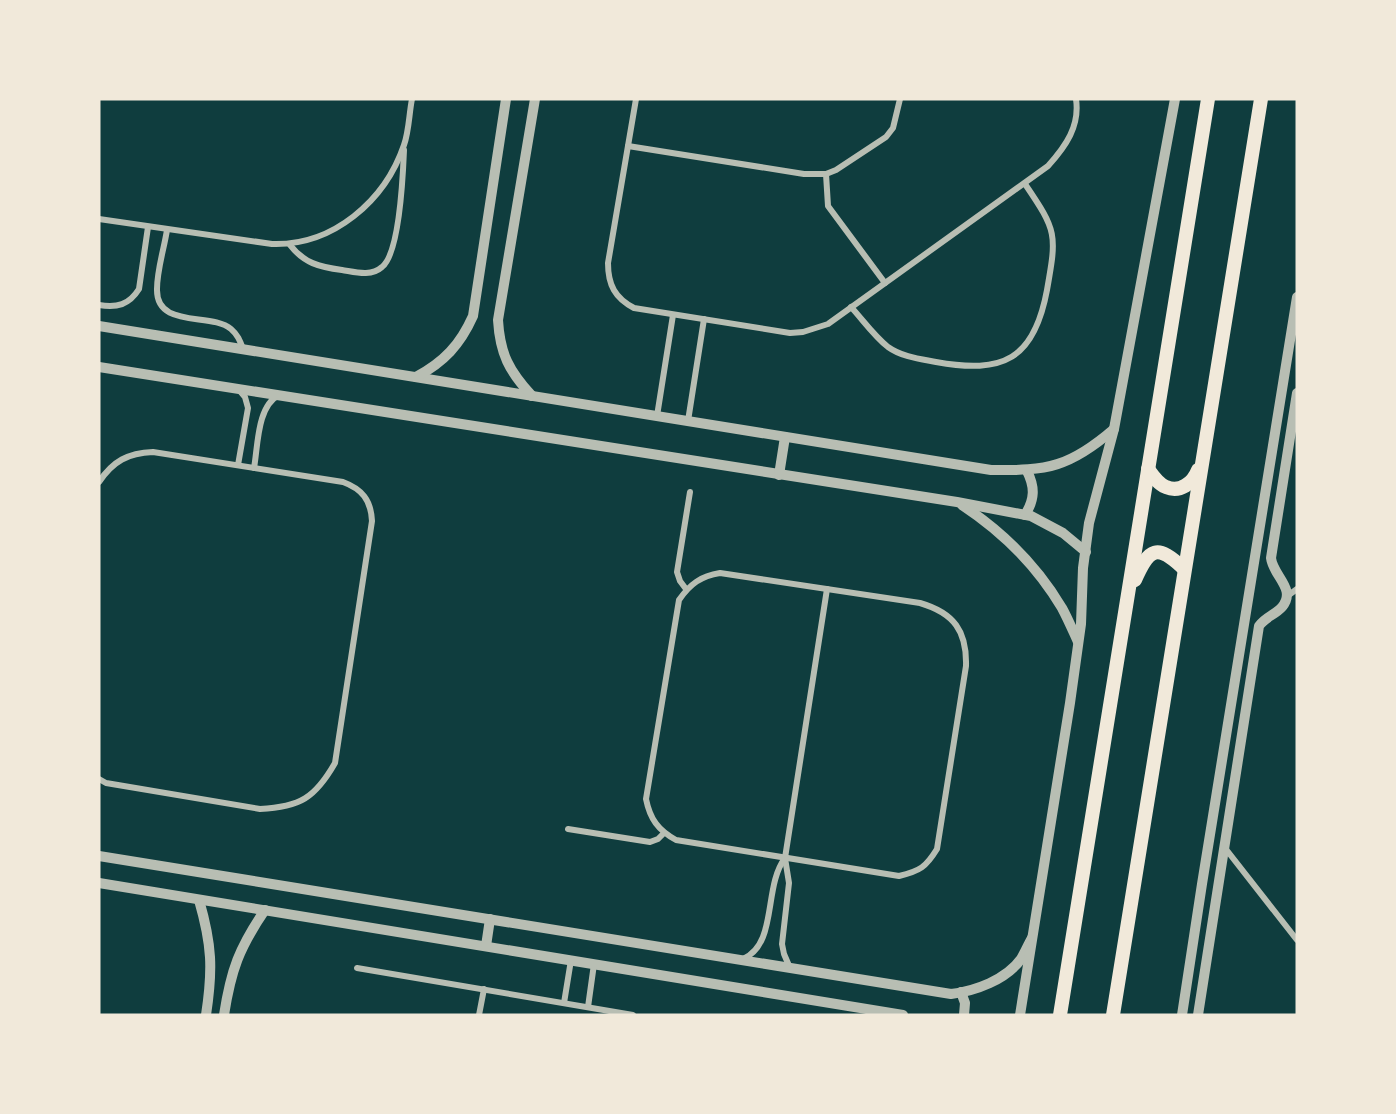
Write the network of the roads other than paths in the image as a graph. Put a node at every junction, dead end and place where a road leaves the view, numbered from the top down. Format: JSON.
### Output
{"nodes":[{"id":1,"x":412,"y":99,"type":"edge"},
{"id":2,"x":506,"y":99,"type":"edge"},
{"id":3,"x":535,"y":99,"type":"edge"},
{"id":4,"x":636,"y":99,"type":"edge"},
{"id":5,"x":900,"y":99,"type":"edge"},
{"id":6,"x":1076,"y":99,"type":"edge"},
{"id":7,"x":1175,"y":99,"type":"edge"},
{"id":8,"x":1208,"y":99,"type":"edge"},
{"id":9,"x":1261,"y":99,"type":"edge"},
{"id":10,"x":405,"y":143,"type":"junction"},
{"id":11,"x":628,"y":146,"type":"junction"},
{"id":12,"x":826,"y":174,"type":"junction"},
{"id":13,"x":1024,"y":184,"type":"junction"},
{"id":14,"x":99,"y":219,"type":"edge"},
{"id":15,"x":148,"y":227,"type":"junction"},
{"id":16,"x":167,"y":230,"type":"junction"},
{"id":17,"x":290,"y":244,"type":"junction"},
{"id":18,"x":885,"y":283,"type":"junction"},
{"id":19,"x":1297,"y":297,"type":"edge"},
{"id":20,"x":99,"y":305,"type":"edge"},
{"id":21,"x":851,"y":307,"type":"junction"},
{"id":22,"x":673,"y":315,"type":"junction"},
{"id":23,"x":704,"y":320,"type":"junction"},
{"id":24,"x":99,"y":326,"type":"edge"},
{"id":25,"x":1293,"y":348,"type":"edge"},
{"id":26,"x":243,"y":349,"type":"junction"},
{"id":27,"x":99,"y":367,"type":"edge"},
{"id":28,"x":416,"y":377,"type":"junction"},
{"id":29,"x":237,"y":388,"type":"junction"},
{"id":30,"x":1297,"y":393,"type":"edge"},
{"id":31,"x":280,"y":395,"type":"junction"},
{"id":32,"x":532,"y":396,"type":"junction"},
{"id":33,"x":657,"y":416,"type":"junction"},
{"id":34,"x":688,"y":421,"type":"junction"},
{"id":35,"x":1114,"y":429,"type":"junction"},
{"id":36,"x":785,"y":437,"type":"junction"},
{"id":37,"x":1203,"y":454,"type":"junction"},
{"id":38,"x":238,"y":465,"type":"junction"},
{"id":39,"x":254,"y":468,"type":"junction"},
{"id":40,"x":1148,"y":469,"type":"junction"},
{"id":41,"x":1027,"y":471,"type":"junction"},
{"id":42,"x":779,"y":475,"type":"junction"},
{"id":43,"x":99,"y":482,"type":"edge"},
{"id":44,"x":690,"y":492,"type":"dead end"},
{"id":45,"x":957,"y":502,"type":"junction"},
{"id":46,"x":1025,"y":515,"type":"junction"},
{"id":47,"x":1086,"y":552,"type":"junction"},
{"id":48,"x":1184,"y":569,"type":"junction"},
{"id":49,"x":1253,"y":574,"type":"junction"},
{"id":50,"x":1276,"y":574,"type":"junction"},
{"id":51,"x":686,"y":589,"type":"junction"},
{"id":52,"x":827,"y":589,"type":"junction"},
{"id":53,"x":1297,"y":589,"type":"edge"},
{"id":54,"x":1128,"y":594,"type":"junction"},
{"id":55,"x":1286,"y":597,"type":"junction"},
{"id":56,"x":1247,"y":608,"type":"junction"},
{"id":57,"x":1269,"y":615,"type":"junction"},
{"id":58,"x":1078,"y":642,"type":"junction"},
{"id":59,"x":99,"y":779,"type":"edge"},
{"id":60,"x":568,"y":829,"type":"dead end"},
{"id":61,"x":664,"y":834,"type":"junction"},
{"id":62,"x":1224,"y":847,"type":"junction"},
{"id":63,"x":99,"y":856,"type":"edge"},
{"id":64,"x":785,"y":858,"type":"junction"},
{"id":65,"x":99,"y":883,"type":"edge"},
{"id":66,"x":1202,"y":884,"type":"junction"},
{"id":67,"x":1218,"y":886,"type":"junction"},
{"id":68,"x":199,"y":900,"type":"junction"},
{"id":69,"x":265,"y":910,"type":"junction"},
{"id":70,"x":490,"y":919,"type":"junction"},
{"id":71,"x":1032,"y":938,"type":"junction"},
{"id":72,"x":1297,"y":940,"type":"edge"},
{"id":73,"x":486,"y":946,"type":"junction"},
{"id":74,"x":571,"y":960,"type":"junction"},
{"id":75,"x":742,"y":960,"type":"junction"},
{"id":76,"x":594,"y":964,"type":"junction"},
{"id":77,"x":357,"y":968,"type":"dead end"},
{"id":78,"x":790,"y":968,"type":"junction"},
{"id":79,"x":484,"y":990,"type":"junction"},
{"id":80,"x":962,"y":992,"type":"junction"},
{"id":81,"x":564,"y":1003,"type":"junction"},
{"id":82,"x":588,"y":1007,"type":"junction"},
{"id":83,"x":206,"y":1015,"type":"edge"},
{"id":84,"x":224,"y":1015,"type":"edge"},
{"id":85,"x":479,"y":1015,"type":"edge"},
{"id":86,"x":633,"y":1015,"type":"edge"},
{"id":87,"x":903,"y":1015,"type":"edge"},
{"id":88,"x":964,"y":1015,"type":"edge"},
{"id":89,"x":1020,"y":1015,"type":"edge"},
{"id":90,"x":1060,"y":1015,"type":"edge"},
{"id":91,"x":1113,"y":1015,"type":"edge"},
{"id":92,"x":1182,"y":1015,"type":"edge"},
{"id":93,"x":1198,"y":1015,"type":"edge"}],
"edges":[{"from":1,"to":10,"type":"street"},
{"from":2,"to":28,"type":"street"},
{"from":3,"to":32,"type":"street"},
{"from":4,"to":11,"type":"street"},
{"from":5,"to":12,"type":"street"},
{"from":6,"to":13,"type":"street"},
{"from":7,"to":35,"type":"street"},
{"from":8,"to":40,"type":"main road"},
{"from":9,"to":37,"type":"main road"},
{"from":10,"to":17,"type":"street"},
{"from":10,"to":17,"type":"street"},
{"from":11,"to":12,"type":"street"},
{"from":11,"to":22,"type":"street"},
{"from":12,"to":18,"type":"street"},
{"from":13,"to":18,"type":"street"},
{"from":13,"to":21,"type":"street"},
{"from":14,"to":15,"type":"street"},
{"from":15,"to":16,"type":"street"},
{"from":15,"to":20,"type":"street"},
{"from":16,"to":17,"type":"street"},
{"from":16,"to":26,"type":"street"},
{"from":18,"to":21,"type":"street"},
{"from":19,"to":25,"type":"street"},
{"from":21,"to":23,"type":"street"},
{"from":22,"to":23,"type":"street"},
{"from":22,"to":33,"type":"street"},
{"from":23,"to":34,"type":"street"},
{"from":24,"to":26,"type":"street"},
{"from":25,"to":49,"type":"street"},
{"from":26,"to":28,"type":"street"},
{"from":27,"to":29,"type":"street"},
{"from":28,"to":32,"type":"street"},
{"from":29,"to":31,"type":"street"},
{"from":29,"to":38,"type":"street"},
{"from":30,"to":50,"type":"street"},
{"from":31,"to":39,"type":"street"},
{"from":31,"to":42,"type":"street"},
{"from":32,"to":33,"type":"street"},
{"from":33,"to":34,"type":"street"},
{"from":34,"to":36,"type":"street"},
{"from":35,"to":41,"type":"street"},
{"from":35,"to":47,"type":"street"},
{"from":36,"to":41,"type":"street"},
{"from":36,"to":42,"type":"street"},
{"from":37,"to":40,"type":"main road"},
{"from":37,"to":48,"type":"main road"},
{"from":38,"to":39,"type":"street"},
{"from":38,"to":43,"type":"street"},
{"from":39,"to":59,"type":"street"},
{"from":40,"to":54,"type":"main road"},
{"from":41,"to":46,"type":"street"},
{"from":42,"to":45,"type":"street"},
{"from":44,"to":51,"type":"street"},
{"from":45,"to":46,"type":"street"},
{"from":45,"to":58,"type":"street"},
{"from":46,"to":47,"type":"street"},
{"from":47,"to":58,"type":"street"},
{"from":48,"to":54,"type":"main road"},
{"from":48,"to":91,"type":"main road"},
{"from":49,"to":50,"type":"street"},
{"from":49,"to":56,"type":"street"},
{"from":50,"to":55,"type":"street"},
{"from":51,"to":52,"type":"street"},
{"from":51,"to":61,"type":"street"},
{"from":52,"to":64,"type":"street"},
{"from":52,"to":64,"type":"street"},
{"from":53,"to":55,"type":"street"},
{"from":54,"to":90,"type":"main road"},
{"from":55,"to":57,"type":"street"},
{"from":56,"to":57,"type":"street"},
{"from":56,"to":66,"type":"street"},
{"from":57,"to":62,"type":"street"},
{"from":58,"to":71,"type":"street"},
{"from":60,"to":61,"type":"street"},
{"from":61,"to":64,"type":"street"},
{"from":62,"to":67,"type":"street"},
{"from":62,"to":72,"type":"street"},
{"from":63,"to":70,"type":"street"},
{"from":64,"to":75,"type":"street"},
{"from":64,"to":78,"type":"street"},
{"from":65,"to":68,"type":"street"},
{"from":66,"to":67,"type":"street"},
{"from":66,"to":92,"type":"street"},
{"from":67,"to":93,"type":"street"},
{"from":68,"to":69,"type":"street"},
{"from":68,"to":83,"type":"street"},
{"from":69,"to":73,"type":"street"},
{"from":69,"to":84,"type":"street"},
{"from":70,"to":73,"type":"street"},
{"from":70,"to":75,"type":"street"},
{"from":71,"to":80,"type":"street"},
{"from":71,"to":89,"type":"street"},
{"from":73,"to":74,"type":"street"},
{"from":74,"to":76,"type":"street"},
{"from":74,"to":81,"type":"street"},
{"from":75,"to":78,"type":"street"},
{"from":76,"to":82,"type":"street"},
{"from":76,"to":87,"type":"street"},
{"from":77,"to":79,"type":"street"},
{"from":78,"to":80,"type":"street"},
{"from":79,"to":81,"type":"street"},
{"from":79,"to":85,"type":"street"},
{"from":80,"to":88,"type":"street"},
{"from":81,"to":82,"type":"street"},
{"from":82,"to":86,"type":"street"}]}
